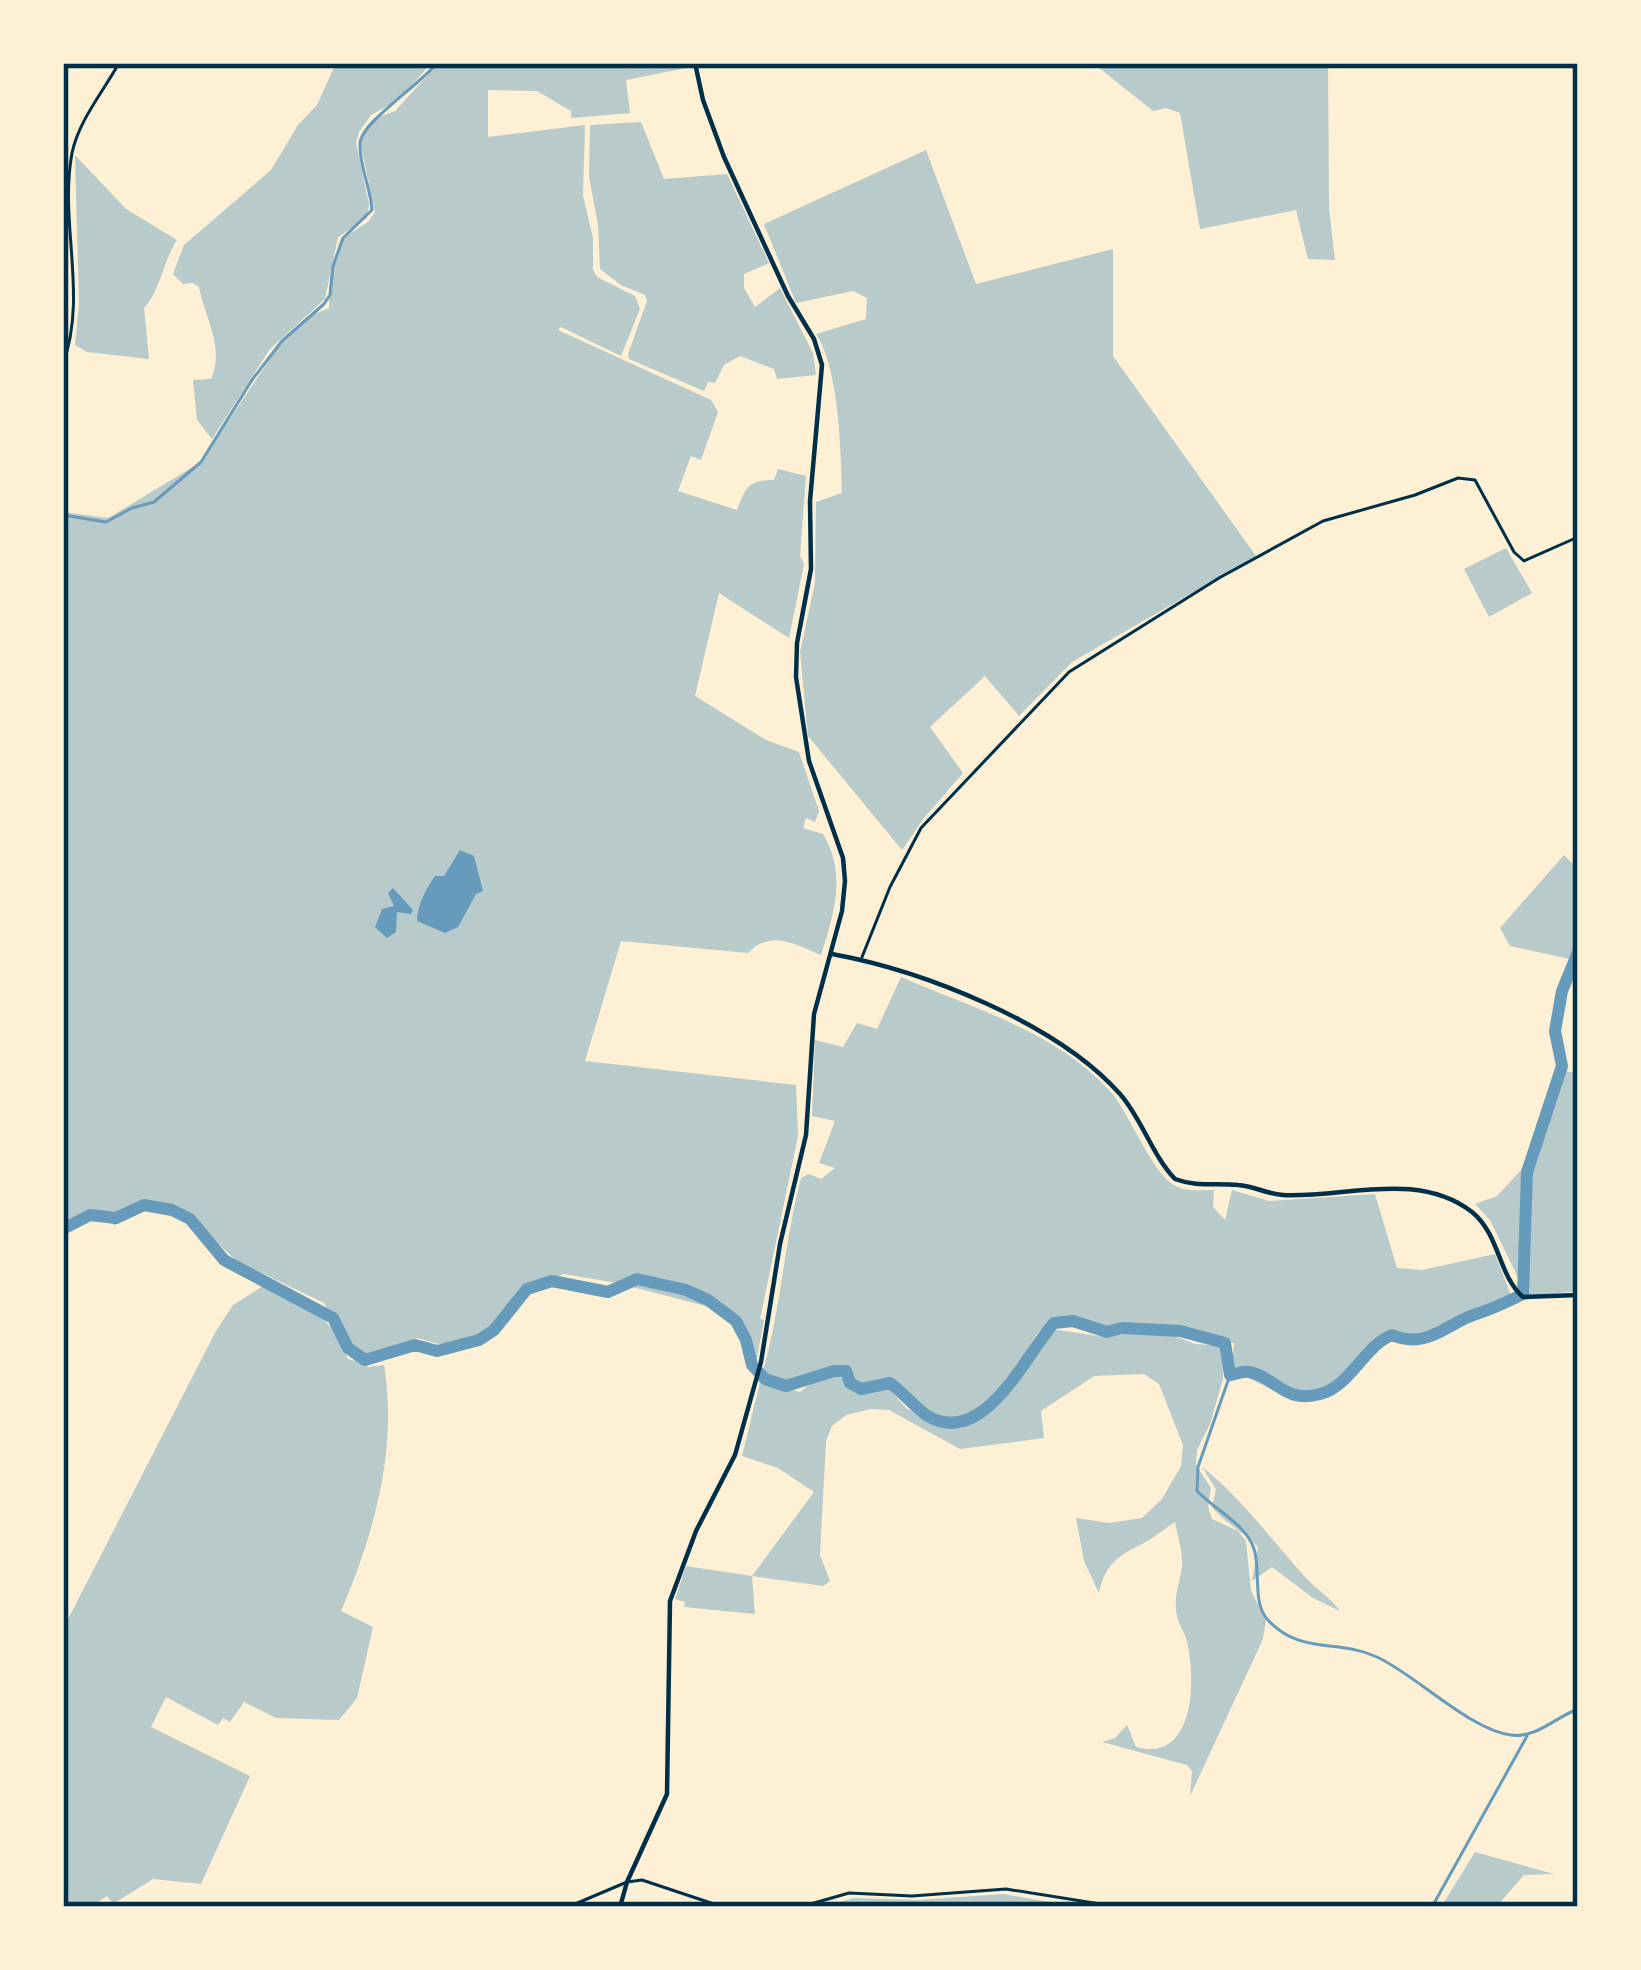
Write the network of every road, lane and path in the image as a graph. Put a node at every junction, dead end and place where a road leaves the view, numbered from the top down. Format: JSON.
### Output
{"nodes":[{"id":1,"x":119,"y":63,"type":"edge"},
{"id":2,"x":695,"y":63,"type":"edge"},
{"id":3,"x":63,"y":364,"type":"edge"},
{"id":4,"x":1578,"y":537,"type":"edge"},
{"id":5,"x":830,"y":953,"type":"junction"},
{"id":6,"x":861,"y":959,"type":"junction"},
{"id":7,"x":1578,"y":1295,"type":"edge"},
{"id":8,"x":627,"y":1882,"type":"junction"},
{"id":9,"x":568,"y":1907,"type":"edge"},
{"id":10,"x":620,"y":1907,"type":"edge"},
{"id":11,"x":723,"y":1907,"type":"edge"},
{"id":12,"x":800,"y":1907,"type":"edge"},
{"id":13,"x":1119,"y":1907,"type":"edge"}],
"edges":[{"from":1,"to":3,"type":"street"},
{"from":2,"to":5,"type":"main road"},
{"from":4,"to":6,"type":"street"},
{"from":5,"to":6,"type":"main road"},
{"from":5,"to":8,"type":"main road"},
{"from":6,"to":7,"type":"main road"},
{"from":8,"to":9,"type":"street"},
{"from":8,"to":10,"type":"main road"},
{"from":8,"to":11,"type":"street"},
{"from":12,"to":13,"type":"street"}]}
